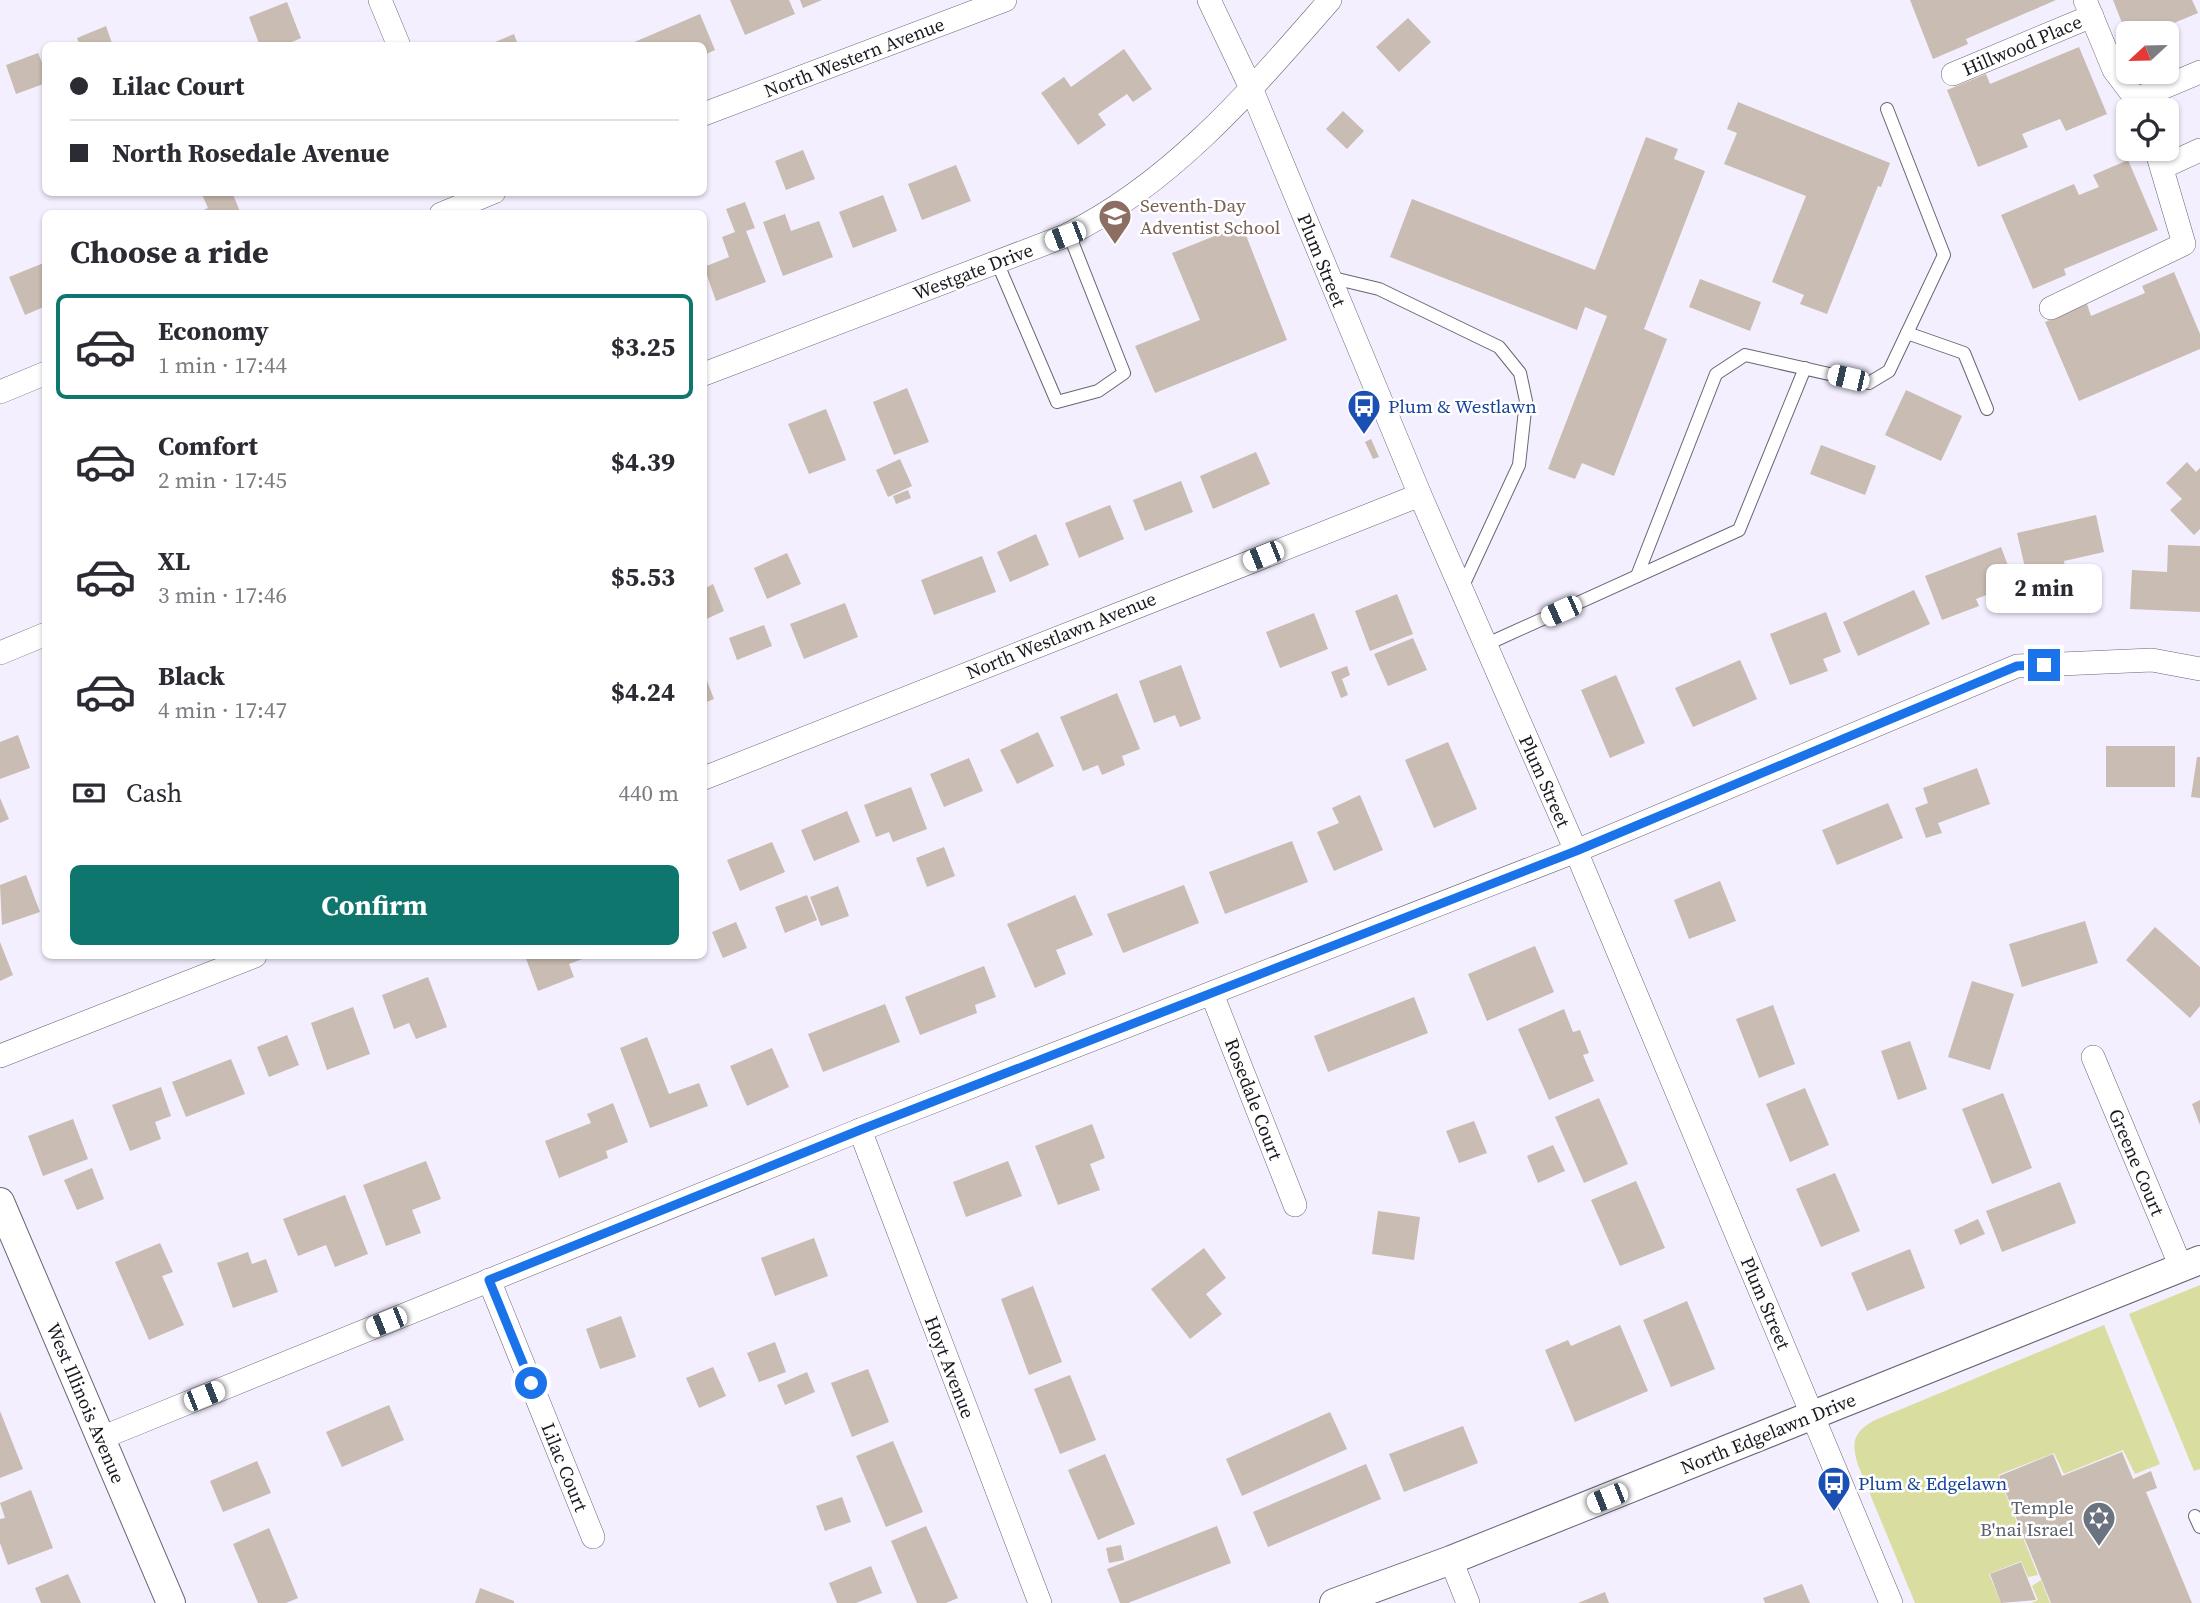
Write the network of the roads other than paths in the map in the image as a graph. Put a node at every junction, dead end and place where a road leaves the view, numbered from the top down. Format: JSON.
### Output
{"nodes":[{"id":1,"x":380,"y":0,"type":"edge"},
{"id":2,"x":1005,"y":0,"type":"edge"},
{"id":3,"x":1209,"y":0,"type":"edge"},
{"id":4,"x":1330,"y":0,"type":"edge"},
{"id":5,"x":2088,"y":8,"type":"edge"},
{"id":6,"x":397,"y":42,"type":"edge"},
{"id":7,"x":2200,"y":72,"type":"edge"},
{"id":8,"x":1953,"y":74,"type":"dead end"},
{"id":9,"x":1251,"y":88,"type":"junction"},
{"id":10,"x":2133,"y":98,"type":"edge"},
{"id":11,"x":2151,"y":98,"type":"edge"},
{"id":12,"x":1887,"y":109,"type":"dead end"},
{"id":13,"x":707,"y":113,"type":"edge"},
{"id":14,"x":2200,"y":149,"type":"edge"},
{"id":15,"x":2179,"y":154,"type":"edge"},
{"id":16,"x":2160,"y":161,"type":"edge"},
{"id":17,"x":463,"y":198,"type":"edge"},
{"id":18,"x":446,"y":210,"type":"edge"},
{"id":19,"x":1069,"y":234,"type":"junction"},
{"id":20,"x":997,"y":262,"type":"junction"},
{"id":21,"x":1329,"y":277,"type":"junction"},
{"id":22,"x":2051,"y":308,"type":"dead end"},
{"id":23,"x":1907,"y":333,"type":"junction"},
{"id":24,"x":1805,"y":368,"type":"junction"},
{"id":25,"x":707,"y":373,"type":"edge"},
{"id":26,"x":42,"y":375,"type":"edge"},
{"id":27,"x":0,"y":392,"type":"edge"},
{"id":28,"x":1987,"y":409,"type":"dead end"},
{"id":29,"x":1420,"y":495,"type":"junction"},
{"id":30,"x":1637,"y":576,"type":"junction"},
{"id":31,"x":1461,"y":590,"type":"junction"},
{"id":32,"x":42,"y":637,"type":"edge"},
{"id":33,"x":1485,"y":645,"type":"junction"},
{"id":34,"x":0,"y":653,"type":"edge"},
{"id":35,"x":2200,"y":668,"type":"edge"},
{"id":36,"x":707,"y":777,"type":"edge"},
{"id":37,"x":1576,"y":851,"type":"junction"},
{"id":38,"x":247,"y":959,"type":"edge"},
{"id":39,"x":1213,"y":994,"type":"junction"},
{"id":40,"x":0,"y":1056,"type":"edge"},
{"id":41,"x":2093,"y":1057,"type":"dead end"},
{"id":42,"x":860,"y":1130,"type":"junction"},
{"id":43,"x":0,"y":1202,"type":"edge"},
{"id":44,"x":1295,"y":1205,"type":"dead end"},
{"id":45,"x":2190,"y":1264,"type":"edge"},
{"id":46,"x":489,"y":1280,"type":"junction"},
{"id":47,"x":1814,"y":1415,"type":"junction"},
{"id":48,"x":101,"y":1438,"type":"junction"},
{"id":49,"x":593,"y":1537,"type":"dead end"},
{"id":50,"x":1451,"y":1560,"type":"junction"},
{"id":51,"x":171,"y":1603,"type":"edge"},
{"id":52,"x":1040,"y":1603,"type":"edge"},
{"id":53,"x":1334,"y":1603,"type":"edge"},
{"id":54,"x":1468,"y":1603,"type":"edge"},
{"id":55,"x":1891,"y":1603,"type":"edge"}],
"edges":[{"from":1,"to":6,"type":"street"},
{"from":2,"to":13,"type":"street","name":"North Western Avenue"},
{"from":3,"to":9,"type":"street","name":"Plum Street"},
{"from":4,"to":9,"type":"street","name":"Westgate Drive"},
{"from":5,"to":8,"type":"street","name":"Hillwood Place"},
{"from":5,"to":10,"type":"street"},
{"from":7,"to":11,"type":"street"},
{"from":9,"to":19,"type":"street","name":"Westgate Drive"},
{"from":9,"to":21,"type":"street","name":"Plum Street"},
{"from":12,"to":23,"type":"lane"},
{"from":14,"to":15,"type":"street"},
{"from":16,"to":22,"type":"street"},
{"from":17,"to":18,"type":"street"},
{"from":19,"to":20,"type":"street","name":"Westgate Drive"},
{"from":19,"to":20,"type":"lane"},
{"from":20,"to":25,"type":"street","name":"Westgate Drive"},
{"from":21,"to":29,"type":"street","name":"Plum Street"},
{"from":21,"to":31,"type":"lane"},
{"from":23,"to":24,"type":"lane"},
{"from":23,"to":28,"type":"lane"},
{"from":24,"to":30,"type":"lane"},
{"from":24,"to":30,"type":"lane"},
{"from":26,"to":27,"type":"street"},
{"from":29,"to":31,"type":"street","name":"Plum Street"},
{"from":29,"to":36,"type":"street","name":"North Westlawn Avenue"},
{"from":30,"to":33,"type":"lane"},
{"from":31,"to":33,"type":"street","name":"Plum Street"},
{"from":32,"to":34,"type":"street"},
{"from":33,"to":37,"type":"street","name":"Plum Street"},
{"from":35,"to":37,"type":"street"},
{"from":37,"to":39,"type":"street"},
{"from":37,"to":47,"type":"street","name":"Plum Street"},
{"from":38,"to":40,"type":"street"},
{"from":39,"to":42,"type":"street"},
{"from":39,"to":44,"type":"street","name":"Rosedale Court"},
{"from":41,"to":45,"type":"street","name":"Greene Court"},
{"from":42,"to":46,"type":"street"},
{"from":42,"to":52,"type":"street","name":"Hoyt Avenue"},
{"from":43,"to":48,"type":"street","name":"West Illinois Avenue"},
{"from":45,"to":47,"type":"street","name":"North Edgelawn Drive"},
{"from":46,"to":48,"type":"street"},
{"from":46,"to":49,"type":"street","name":"Lilac Court"},
{"from":47,"to":50,"type":"street","name":"North Edgelawn Drive"},
{"from":47,"to":55,"type":"street","name":"Plum Street"},
{"from":48,"to":51,"type":"street","name":"West Illinois Avenue"},
{"from":50,"to":53,"type":"street","name":"North Edgelawn Drive"},
{"from":50,"to":54,"type":"street"}]}
